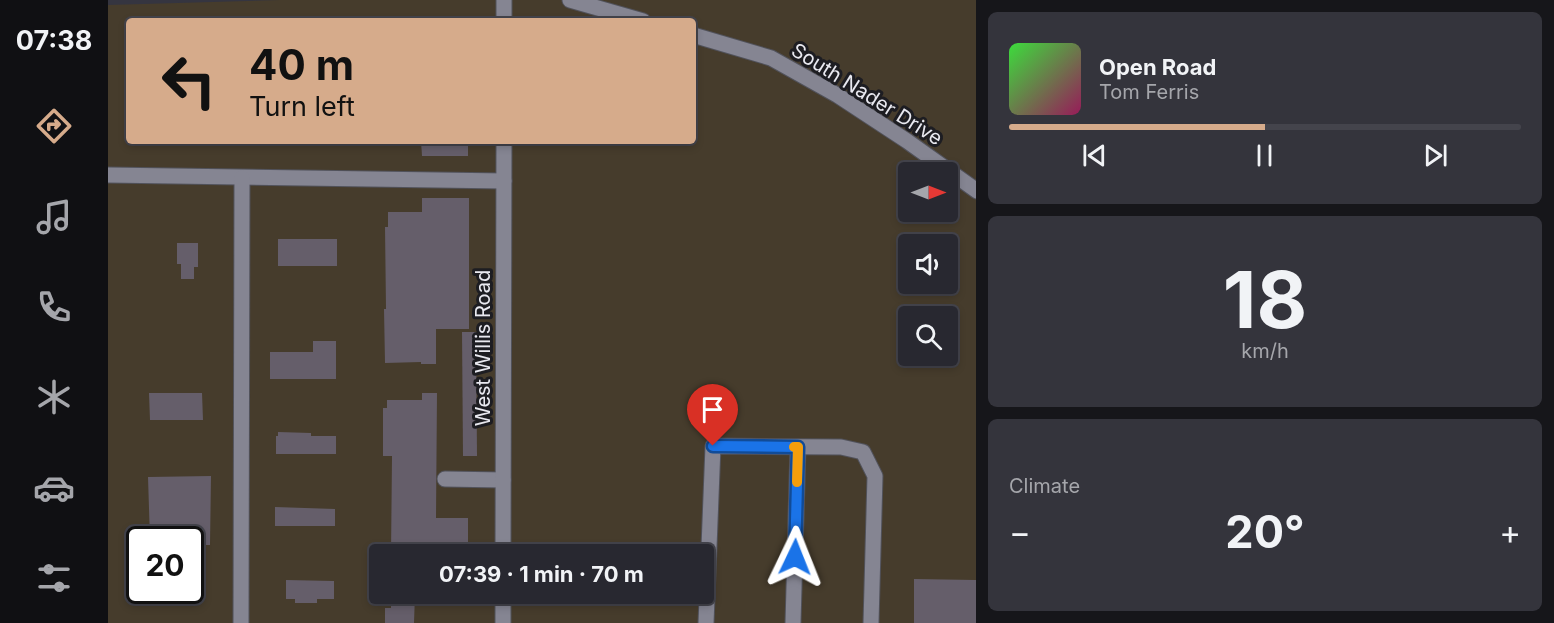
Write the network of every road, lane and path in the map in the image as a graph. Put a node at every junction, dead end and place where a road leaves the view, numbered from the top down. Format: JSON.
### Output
{"nodes":[{"id":1,"x":504,"y":0,"type":"edge"},
{"id":2,"x":570,"y":0,"type":"edge"},
{"id":3,"x":606,"y":5,"type":"edge"},
{"id":4,"x":504,"y":18,"type":"edge"},
{"id":5,"x":636,"y":18,"type":"edge"},
{"id":6,"x":696,"y":36,"type":"edge"},
{"id":7,"x":504,"y":144,"type":"edge"},
{"id":8,"x":108,"y":175,"type":"edge"},
{"id":9,"x":242,"y":178,"type":"junction"},
{"id":10,"x":504,"y":181,"type":"junction"},
{"id":11,"x":976,"y":191,"type":"edge"},
{"id":12,"x":798,"y":447,"type":"junction"},
{"id":13,"x":445,"y":479,"type":"dead end"},
{"id":14,"x":503,"y":480,"type":"junction"},
{"id":15,"x":503,"y":544,"type":"edge"},
{"id":16,"x":503,"y":604,"type":"edge"},
{"id":17,"x":241,"y":623,"type":"edge"},
{"id":18,"x":503,"y":623,"type":"edge"},
{"id":19,"x":706,"y":623,"type":"edge"},
{"id":20,"x":793,"y":623,"type":"edge"},
{"id":21,"x":871,"y":623,"type":"edge"}],
"edges":[{"from":1,"to":4,"type":"street"},
{"from":2,"to":3,"type":"street"},
{"from":3,"to":5,"type":"street"},
{"from":6,"to":11,"type":"street","name":"South Nader Drive"},
{"from":7,"to":10,"type":"street","name":"West Willis Road"},
{"from":8,"to":9,"type":"street"},
{"from":9,"to":10,"type":"street"},
{"from":9,"to":17,"type":"street"},
{"from":10,"to":14,"type":"street","name":"West Willis Road"},
{"from":12,"to":19,"type":"street"},
{"from":12,"to":20,"type":"street"},
{"from":12,"to":21,"type":"street"},
{"from":13,"to":14,"type":"street"},
{"from":14,"to":15,"type":"street","name":"West Willis Road"},
{"from":16,"to":18,"type":"street"}]}
